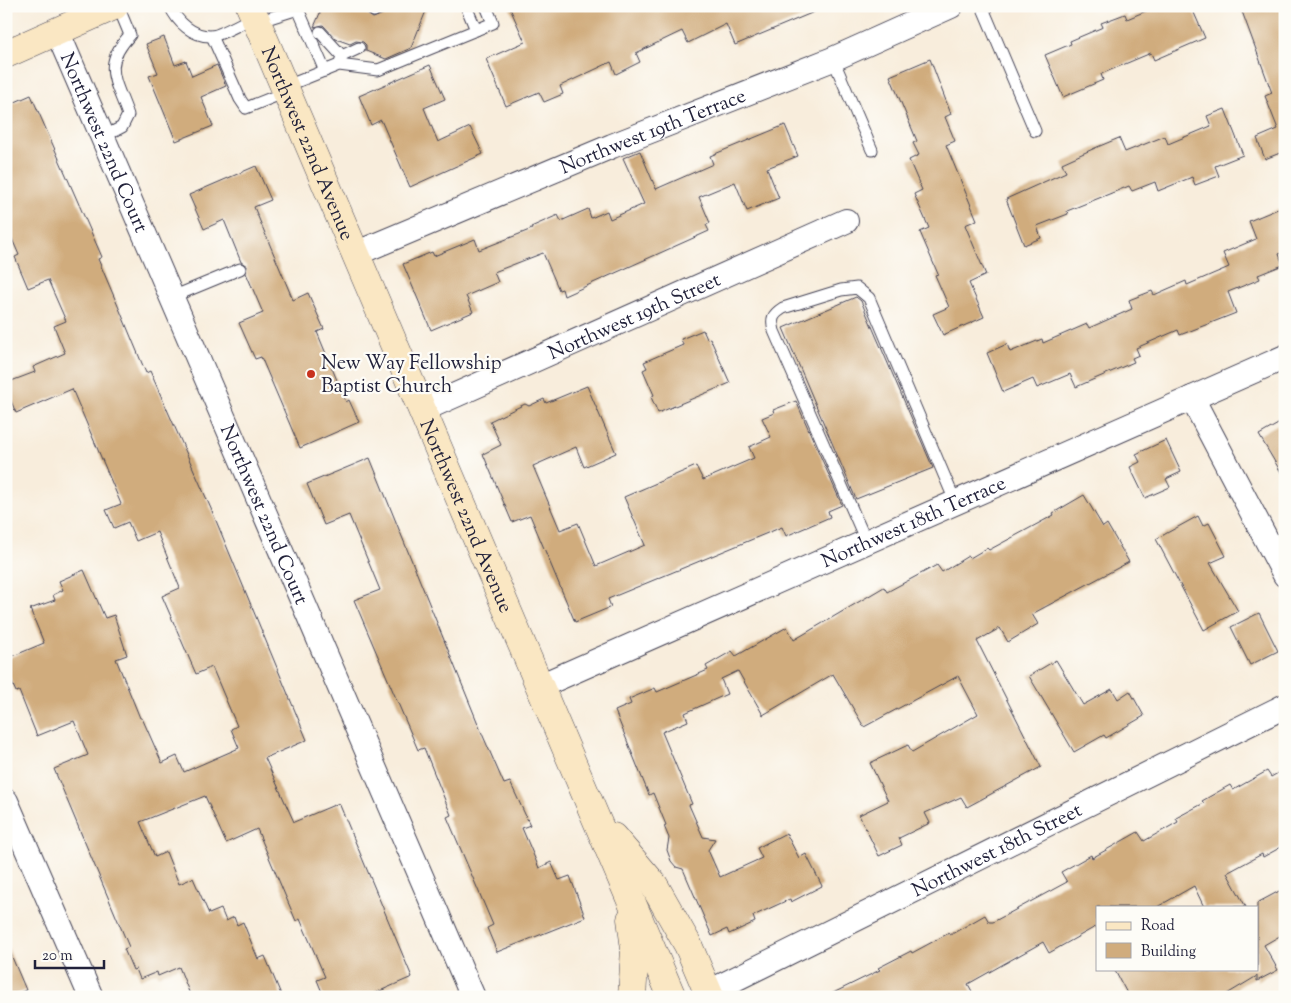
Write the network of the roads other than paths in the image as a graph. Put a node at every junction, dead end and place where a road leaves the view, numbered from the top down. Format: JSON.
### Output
{"nodes":[{"id":1,"x":114,"y":6,"type":"edge"},
{"id":2,"x":118,"y":6,"type":"edge"},
{"id":3,"x":170,"y":6,"type":"edge"},
{"id":4,"x":466,"y":6,"type":"edge"},
{"id":5,"x":486,"y":6,"type":"edge"},
{"id":6,"x":951,"y":6,"type":"edge"},
{"id":7,"x":982,"y":6,"type":"edge"},
{"id":8,"x":299,"y":8,"type":"edge"},
{"id":9,"x":254,"y":15,"type":"edge"},
{"id":10,"x":476,"y":30,"type":"junction"},
{"id":11,"x":57,"y":31,"type":"junction"},
{"id":12,"x":320,"y":32,"type":"dead end"},
{"id":13,"x":212,"y":36,"type":"junction"},
{"id":14,"x":338,"y":39,"type":"dead end"},
{"id":15,"x":359,"y":48,"type":"dead end"},
{"id":16,"x":6,"y":54,"type":"edge"},
{"id":17,"x":833,"y":59,"type":"junction"},
{"id":18,"x":340,"y":61,"type":"junction"},
{"id":19,"x":325,"y":71,"type":"junction"},
{"id":20,"x":285,"y":89,"type":"junction"},
{"id":21,"x":1035,"y":131,"type":"dead end"},
{"id":22,"x":103,"y":137,"type":"junction"},
{"id":23,"x":872,"y":150,"type":"dead end"},
{"id":24,"x":846,"y":221,"type":"dead end"},
{"id":25,"x":355,"y":254,"type":"junction"},
{"id":26,"x":240,"y":268,"type":"dead end"},
{"id":27,"x":172,"y":297,"type":"junction"},
{"id":28,"x":1285,"y":356,"type":"edge"},
{"id":29,"x":1192,"y":398,"type":"junction"},
{"id":30,"x":422,"y":410,"type":"junction"},
{"id":31,"x":955,"y":501,"type":"junction"},
{"id":32,"x":866,"y":541,"type":"junction"},
{"id":33,"x":1285,"y":575,"type":"edge"},
{"id":34,"x":540,"y":686,"type":"junction"},
{"id":35,"x":1285,"y":706,"type":"edge"},
{"id":36,"x":6,"y":801,"type":"edge"},
{"id":37,"x":598,"y":820,"type":"junction"},
{"id":38,"x":627,"y":890,"type":"junction"},
{"id":39,"x":710,"y":994,"type":"edge"},
{"id":40,"x":91,"y":997,"type":"edge"},
{"id":41,"x":473,"y":997,"type":"edge"},
{"id":42,"x":632,"y":997,"type":"edge"},
{"id":43,"x":672,"y":997,"type":"edge"}],
"edges":[{"from":1,"to":11,"type":"main road"},
{"from":2,"to":22,"type":"lane"},
{"from":3,"to":13,"type":"lane"},
{"from":4,"to":10,"type":"lane"},
{"from":5,"to":10,"type":"lane"},
{"from":6,"to":17,"type":"street","name":"Northwest 19th Terrace"},
{"from":7,"to":21,"type":"lane"},
{"from":8,"to":9,"type":"lane"},
{"from":8,"to":19,"type":"lane"},
{"from":9,"to":13,"type":"lane"},
{"from":9,"to":20,"type":"main road","name":"Northwest 22nd Avenue"},
{"from":10,"to":18,"type":"lane"},
{"from":11,"to":16,"type":"main road"},
{"from":11,"to":22,"type":"street","name":"Northwest 22nd Court"},
{"from":12,"to":18,"type":"lane"},
{"from":13,"to":20,"type":"lane"},
{"from":14,"to":18,"type":"lane"},
{"from":15,"to":18,"type":"lane"},
{"from":17,"to":23,"type":"lane"},
{"from":17,"to":25,"type":"street","name":"Northwest 19th Terrace"},
{"from":18,"to":19,"type":"lane"},
{"from":19,"to":20,"type":"lane"},
{"from":20,"to":25,"type":"main road","name":"Northwest 22nd Avenue"},
{"from":22,"to":27,"type":"street","name":"Northwest 22nd Court"},
{"from":24,"to":30,"type":"street","name":"Northwest 19th Street"},
{"from":25,"to":30,"type":"main road","name":"Northwest 22nd Avenue"},
{"from":26,"to":27,"type":"lane"},
{"from":27,"to":41,"type":"street","name":"Northwest 22nd Court"},
{"from":28,"to":29,"type":"street","name":"Northwest 18th Terrace"},
{"from":29,"to":31,"type":"street","name":"Northwest 18th Terrace"},
{"from":29,"to":33,"type":"street"},
{"from":30,"to":34,"type":"main road","name":"Northwest 22nd Avenue"},
{"from":31,"to":32,"type":"street","name":"Northwest 18th Terrace"},
{"from":31,"to":32,"type":"lane"},
{"from":32,"to":34,"type":"street","name":"Northwest 18th Terrace"},
{"from":34,"to":37,"type":"main road","name":"Northwest 22nd Avenue"},
{"from":35,"to":39,"type":"street","name":"Northwest 18th Street"},
{"from":36,"to":40,"type":"street"},
{"from":37,"to":38,"type":"main road","name":"Northwest 22nd Avenue"},
{"from":37,"to":39,"type":"main road"},
{"from":38,"to":42,"type":"main road"},
{"from":38,"to":43,"type":"main road","name":"Northwest 22nd Avenue"}]}
